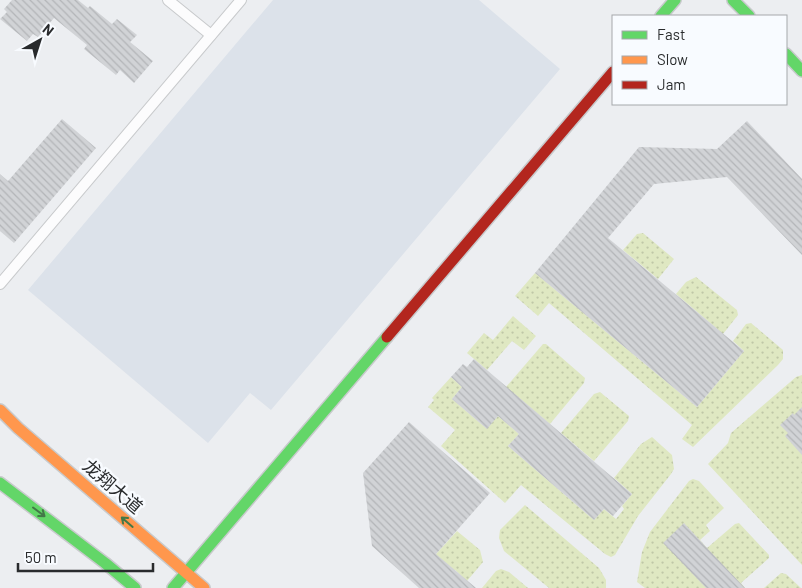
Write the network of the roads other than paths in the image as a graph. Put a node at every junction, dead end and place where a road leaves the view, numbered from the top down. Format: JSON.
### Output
{"nodes":[{"id":1,"x":168,"y":0,"type":"edge"},
{"id":2,"x":241,"y":0,"type":"edge"},
{"id":3,"x":674,"y":0,"type":"edge"},
{"id":4,"x":734,"y":0,"type":"edge"},
{"id":5,"x":662,"y":15,"type":"edge"},
{"id":6,"x":748,"y":15,"type":"edge"},
{"id":7,"x":211,"y":35,"type":"junction"},
{"id":8,"x":787,"y":55,"type":"edge"},
{"id":9,"x":802,"y":71,"type":"edge"},
{"id":10,"x":612,"y":73,"type":"edge"},
{"id":11,"x":0,"y":284,"type":"edge"},
{"id":12,"x":0,"y":410,"type":"edge"},
{"id":13,"x":0,"y":482,"type":"edge"},
{"id":14,"x":186,"y":573,"type":"junction"},
{"id":15,"x":135,"y":588,"type":"edge"},
{"id":16,"x":173,"y":588,"type":"edge"},
{"id":17,"x":204,"y":588,"type":"edge"}],
"edges":[{"from":1,"to":7,"type":"lane"},
{"from":2,"to":7,"type":"lane"},
{"from":3,"to":5,"type":"street"},
{"from":4,"to":6,"type":"street"},
{"from":7,"to":11,"type":"lane"},
{"from":8,"to":9,"type":"street"},
{"from":10,"to":14,"type":"street"},
{"from":14,"to":12,"type":"street","name":"龙翔大道","one_way":true},
{"from":13,"to":15,"type":"street","one_way":true},
{"from":14,"to":16,"type":"street"},
{"from":14,"to":17,"type":"street","name":"龙翔大道"}]}
